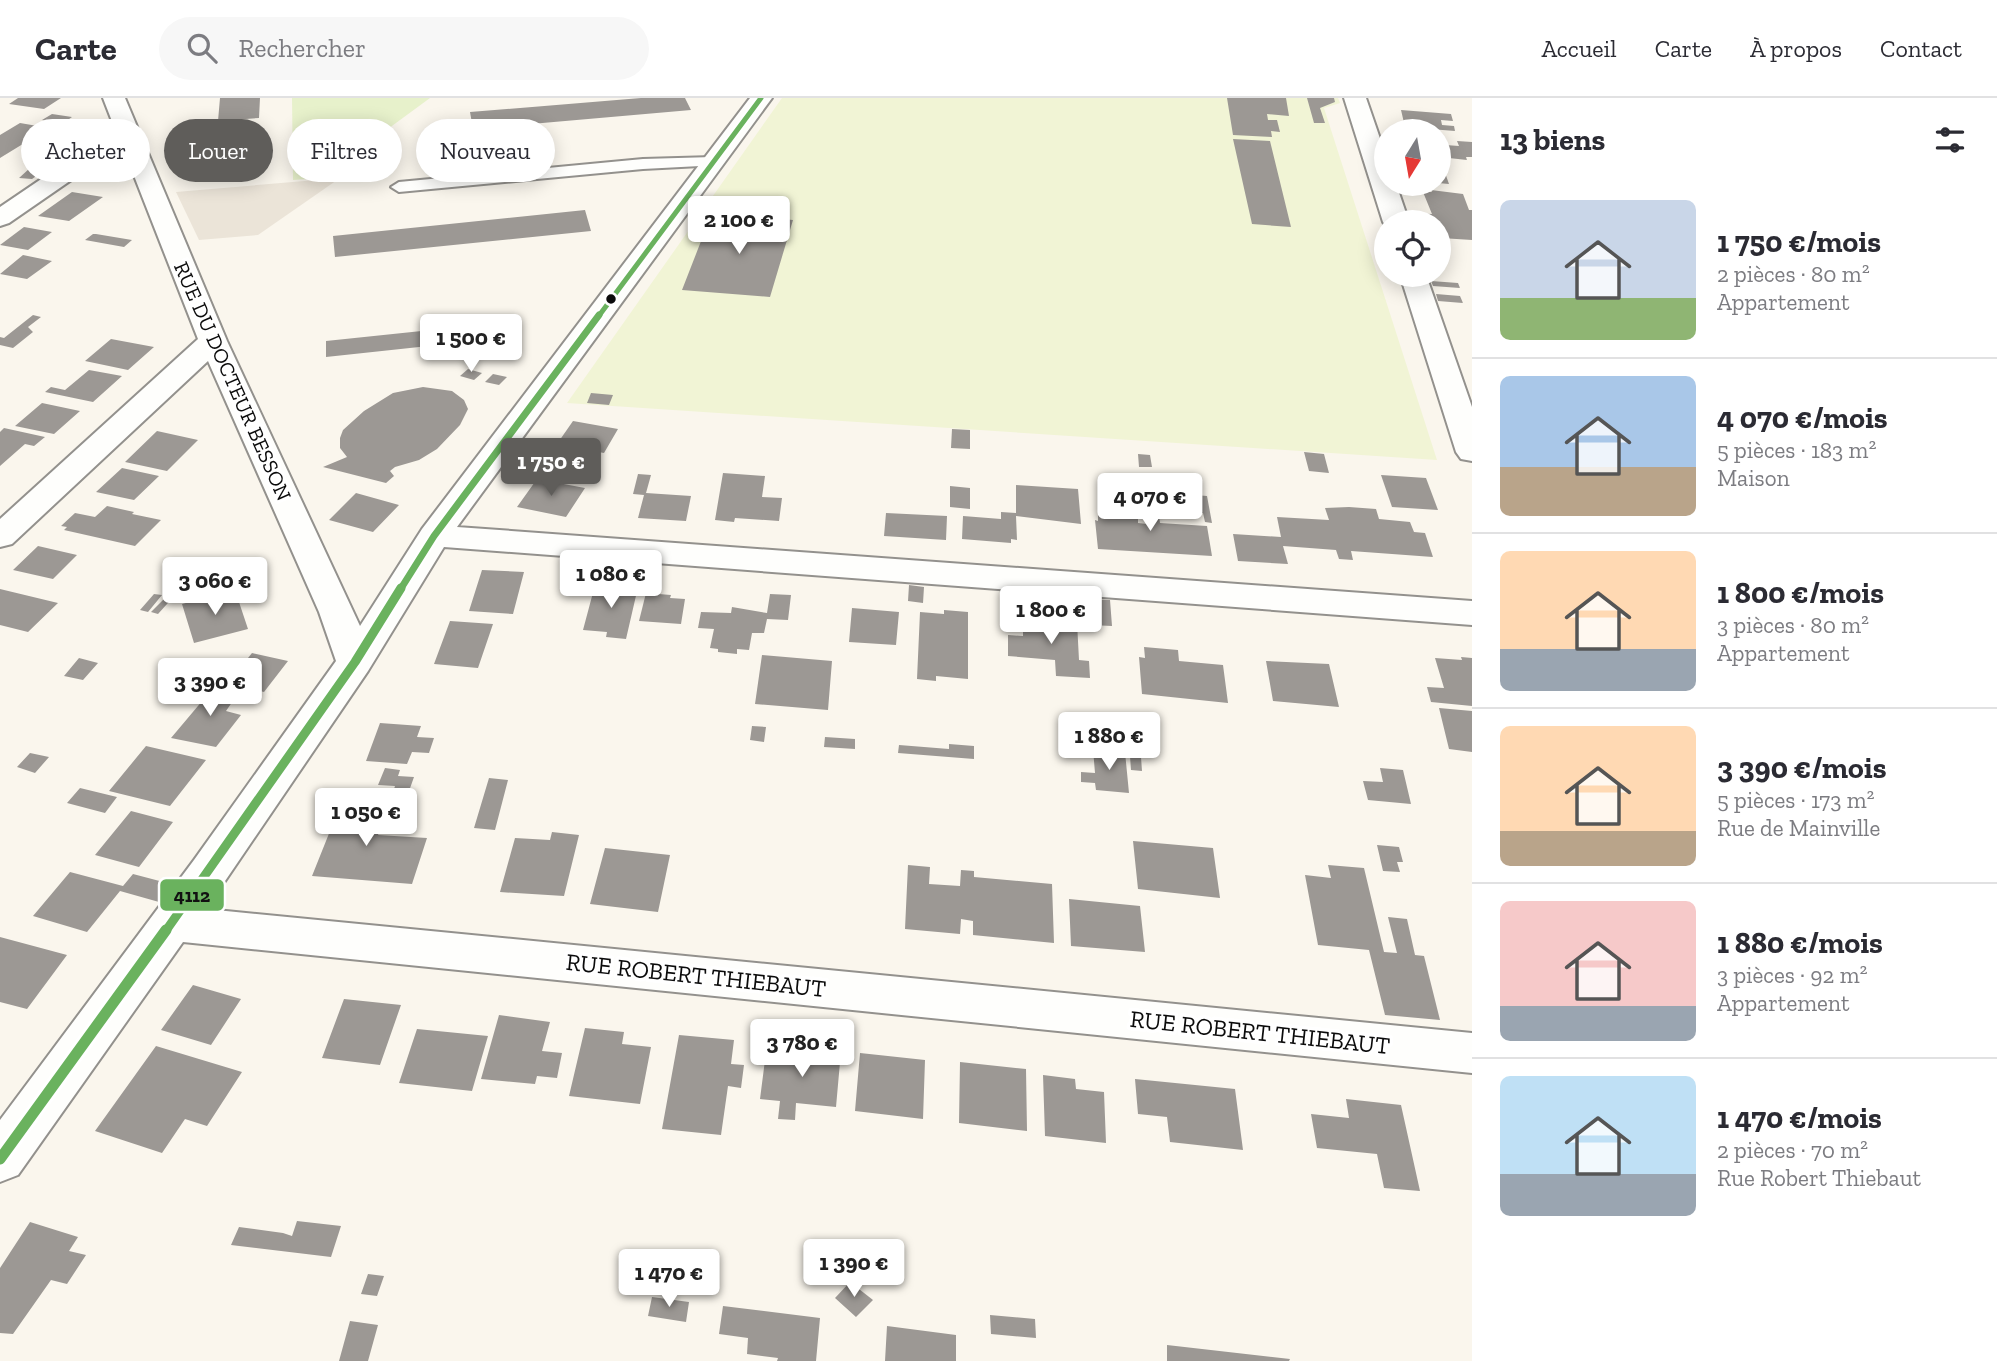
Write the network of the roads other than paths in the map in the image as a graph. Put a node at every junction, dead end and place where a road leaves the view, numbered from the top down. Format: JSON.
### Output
{"nodes":[{"id":1,"x":114,"y":98,"type":"edge"},
{"id":2,"x":761,"y":98,"type":"edge"},
{"id":3,"x":1355,"y":98,"type":"edge"},
{"id":4,"x":122,"y":119,"type":"edge"},
{"id":5,"x":713,"y":162,"type":"junction"},
{"id":6,"x":53,"y":182,"type":"edge"},
{"id":7,"x":148,"y":182,"type":"edge"},
{"id":8,"x":398,"y":187,"type":"dead end"},
{"id":9,"x":1392,"y":210,"type":"edge"},
{"id":10,"x":0,"y":218,"type":"edge"},
{"id":11,"x":1417,"y":287,"type":"edge"},
{"id":12,"x":213,"y":341,"type":"junction"},
{"id":13,"x":1472,"y":452,"type":"edge"},
{"id":14,"x":434,"y":536,"type":"junction"},
{"id":15,"x":0,"y":537,"type":"edge"},
{"id":16,"x":1472,"y":612,"type":"edge"},
{"id":17,"x":355,"y":662,"type":"junction"},
{"id":18,"x":171,"y":923,"type":"junction"},
{"id":19,"x":1472,"y":1053,"type":"edge"},
{"id":20,"x":0,"y":1159,"type":"edge"}],
"edges":[{"from":1,"to":4,"type":"street","name":"RUE DU DOCTEUR BESSON"},
{"from":2,"to":5,"type":"street"},
{"from":3,"to":9,"type":"street"},
{"from":5,"to":8,"type":"lane"},
{"from":5,"to":14,"type":"street"},
{"from":6,"to":10,"type":"street"},
{"from":7,"to":12,"type":"street","name":"RUE DU DOCTEUR BESSON"},
{"from":11,"to":13,"type":"street"},
{"from":12,"to":15,"type":"street"},
{"from":12,"to":17,"type":"street","name":"RUE DU DOCTEUR BESSON"},
{"from":14,"to":16,"type":"street"},
{"from":14,"to":17,"type":"street"},
{"from":17,"to":18,"type":"street"},
{"from":18,"to":19,"type":"street","name":"RUE ROBERT THIEBAUT"},
{"from":18,"to":20,"type":"street"}]}
